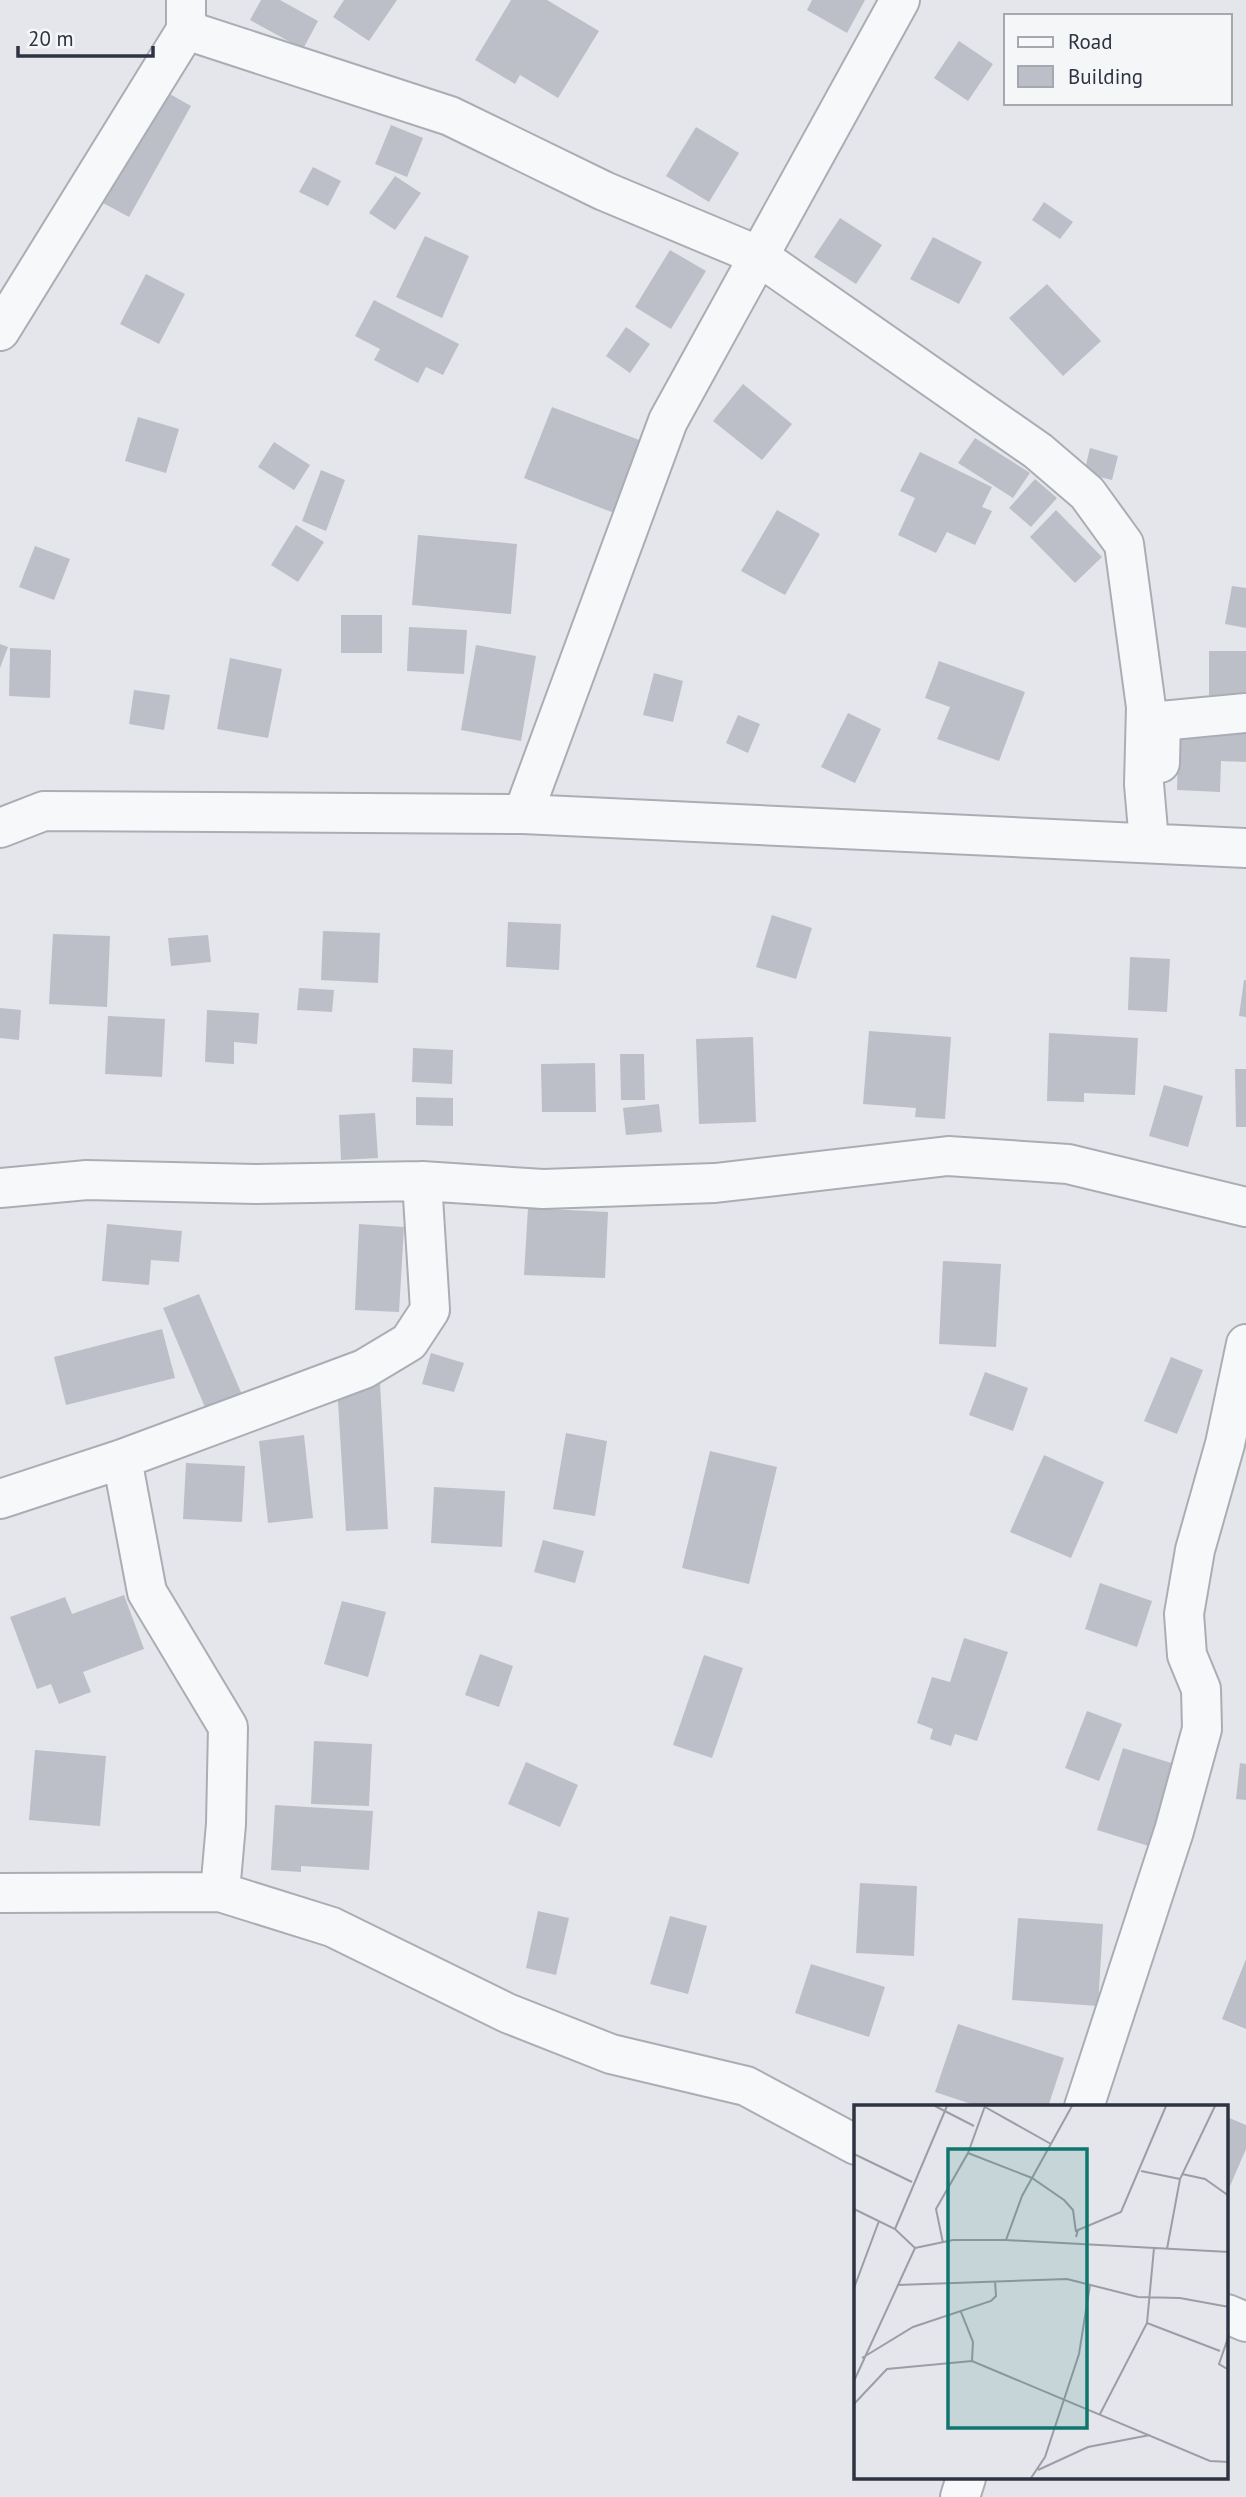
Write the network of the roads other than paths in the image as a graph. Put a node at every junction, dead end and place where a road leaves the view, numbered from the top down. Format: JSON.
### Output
{"nodes":[{"id":1,"x":900,"y":0,"type":"edge"},
{"id":2,"x":186,"y":15,"type":"edge"},
{"id":3,"x":757,"y":255,"type":"junction"},
{"id":4,"x":0,"y":331,"type":"edge"},
{"id":5,"x":1246,"y":713,"type":"edge"},
{"id":6,"x":1144,"y":784,"type":"junction"},
{"id":7,"x":523,"y":814,"type":"junction"},
{"id":8,"x":0,"y":828,"type":"edge"},
{"id":9,"x":1149,"y":842,"type":"junction"},
{"id":10,"x":1246,"y":848,"type":"edge"},
{"id":11,"x":422,"y":1181,"type":"junction"},
{"id":12,"x":0,"y":1188,"type":"edge"},
{"id":13,"x":1246,"y":1207,"type":"edge"},
{"id":14,"x":1246,"y":1344,"type":"edge"},
{"id":15,"x":122,"y":1459,"type":"junction"},
{"id":16,"x":0,"y":1499,"type":"edge"},
{"id":17,"x":220,"y":1892,"type":"junction"},
{"id":18,"x":0,"y":1893,"type":"edge"},
{"id":19,"x":1085,"y":2105,"type":"edge"},
{"id":20,"x":854,"y":2144,"type":"edge"},
{"id":21,"x":1228,"y":2314,"type":"edge"},
{"id":22,"x":1246,"y":2322,"type":"edge"},
{"id":23,"x":965,"y":2480,"type":"edge"},
{"id":24,"x":960,"y":2497,"type":"edge"}],
"edges":[{"from":1,"to":3,"type":"street"},
{"from":2,"to":3,"type":"street"},
{"from":2,"to":4,"type":"street"},
{"from":3,"to":6,"type":"street"},
{"from":3,"to":7,"type":"street"},
{"from":5,"to":6,"type":"street"},
{"from":6,"to":9,"type":"street"},
{"from":7,"to":8,"type":"street"},
{"from":7,"to":9,"type":"street"},
{"from":9,"to":10,"type":"street"},
{"from":11,"to":12,"type":"street"},
{"from":11,"to":13,"type":"street"},
{"from":11,"to":15,"type":"street"},
{"from":14,"to":19,"type":"street"},
{"from":15,"to":16,"type":"street"},
{"from":15,"to":17,"type":"street"},
{"from":17,"to":18,"type":"street"},
{"from":17,"to":20,"type":"street"},
{"from":21,"to":22,"type":"street"},
{"from":23,"to":24,"type":"street"}]}
